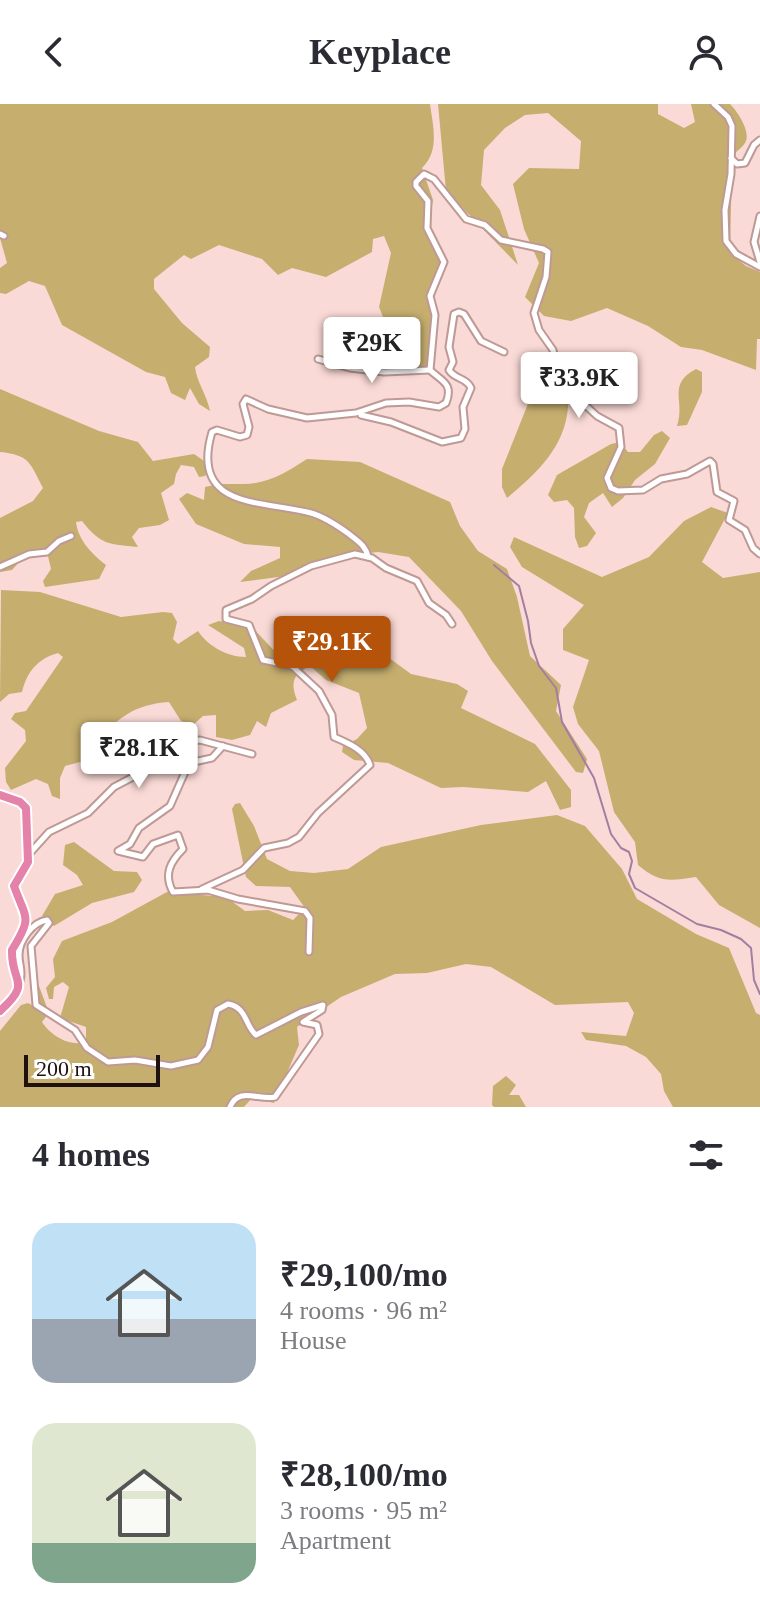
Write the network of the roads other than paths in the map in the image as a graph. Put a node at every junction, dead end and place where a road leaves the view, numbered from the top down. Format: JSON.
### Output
{"nodes":[{"id":1,"x":714,"y":104,"type":"edge"},
{"id":2,"x":760,"y":140,"type":"edge"},
{"id":3,"x":731,"y":158,"type":"junction"},
{"id":4,"x":760,"y":216,"type":"edge"},
{"id":5,"x":760,"y":265,"type":"edge"},
{"id":6,"x":504,"y":352,"type":"dead end"},
{"id":7,"x":318,"y":359,"type":"dead end"},
{"id":8,"x":430,"y":370,"type":"junction"},
{"id":9,"x":356,"y":413,"type":"junction"},
{"id":10,"x":71,"y":536,"type":"dead end"},
{"id":11,"x":760,"y":554,"type":"edge"},
{"id":12,"x":368,"y":557,"type":"junction"},
{"id":13,"x":0,"y":567,"type":"edge"},
{"id":14,"x":452,"y":624,"type":"dead end"},
{"id":15,"x":223,"y":746,"type":"junction"},
{"id":16,"x":252,"y":754,"type":"dead end"},
{"id":17,"x":0,"y":795,"type":"edge"},
{"id":18,"x":29,"y":854,"type":"junction"},
{"id":19,"x":202,"y":889,"type":"junction"},
{"id":20,"x":309,"y":952,"type":"dead end"},
{"id":21,"x":19,"y":982,"type":"junction"},
{"id":22,"x":0,"y":1011,"type":"edge"},
{"id":23,"x":230,"y":1107,"type":"edge"}],
"edges":[{"from":1,"to":3,"type":"street"},
{"from":2,"to":3,"type":"street"},
{"from":3,"to":5,"type":"street"},
{"from":4,"to":5,"type":"street"},
{"from":6,"to":9,"type":"street"},
{"from":7,"to":8,"type":"street"},
{"from":8,"to":9,"type":"street"},
{"from":8,"to":11,"type":"street"},
{"from":9,"to":12,"type":"street"},
{"from":10,"to":13,"type":"street"},
{"from":12,"to":14,"type":"street"},
{"from":12,"to":19,"type":"street"},
{"from":15,"to":16,"type":"street"},
{"from":15,"to":18,"type":"street"},
{"from":15,"to":19,"type":"street"},
{"from":17,"to":18,"type":"highway"},
{"from":18,"to":21,"type":"highway"},
{"from":19,"to":20,"type":"street"},
{"from":21,"to":22,"type":"highway"},
{"from":21,"to":23,"type":"street"}]}
